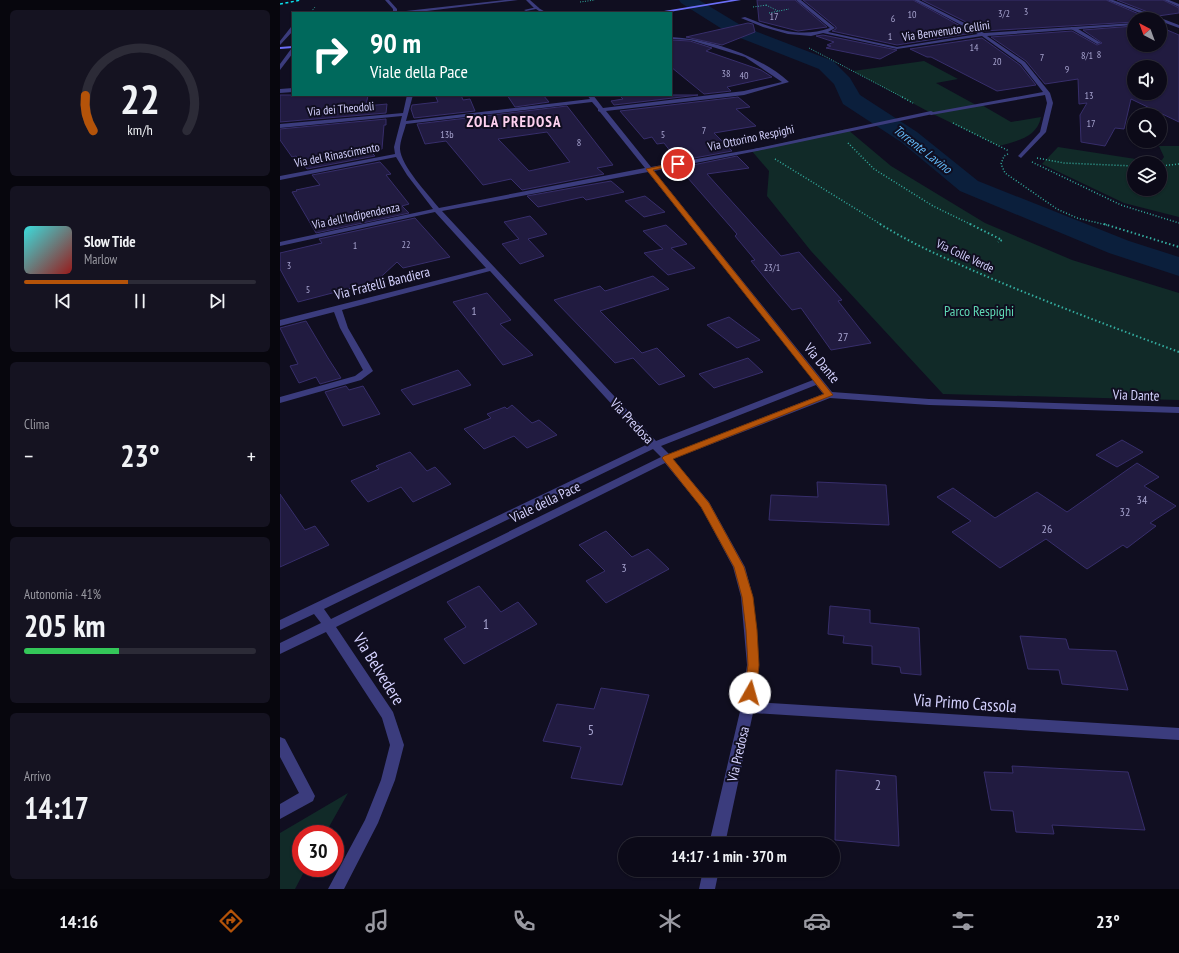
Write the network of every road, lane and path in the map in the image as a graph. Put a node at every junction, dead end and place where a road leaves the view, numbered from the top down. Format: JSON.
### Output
{"nodes":[{"id":1,"x":387,"y":0,"type":"edge"},
{"id":2,"x":516,"y":0,"type":"edge"},
{"id":3,"x":528,"y":0,"type":"edge"},
{"id":4,"x":595,"y":0,"type":"edge"},
{"id":5,"x":739,"y":0,"type":"edge"},
{"id":6,"x":798,"y":0,"type":"edge"},
{"id":7,"x":916,"y":0,"type":"edge"},
{"id":8,"x":1109,"y":0,"type":"edge"},
{"id":9,"x":1166,"y":0,"type":"edge"},
{"id":10,"x":498,"y":1,"type":"edge"},
{"id":11,"x":580,"y":2,"type":"dead end"},
{"id":12,"x":754,"y":6,"type":"dead end"},
{"id":13,"x":1179,"y":6,"type":"edge"},
{"id":14,"x":315,"y":7,"type":"dead end"},
{"id":15,"x":537,"y":8,"type":"junction"},
{"id":16,"x":526,"y":10,"type":"dead end"},
{"id":17,"x":778,"y":11,"type":"dead end"},
{"id":18,"x":311,"y":12,"type":"dead end"},
{"id":19,"x":395,"y":12,"type":"edge"},
{"id":20,"x":406,"y":12,"type":"edge"},
{"id":21,"x":543,"y":12,"type":"edge"},
{"id":22,"x":660,"y":12,"type":"edge"},
{"id":23,"x":1140,"y":12,"type":"edge"},
{"id":24,"x":744,"y":18,"type":"dead end"},
{"id":25,"x":1167,"y":22,"type":"edge"},
{"id":26,"x":1127,"y":24,"type":"edge"},
{"id":27,"x":1179,"y":27,"type":"edge"},
{"id":28,"x":1073,"y":28,"type":"junction"},
{"id":29,"x":292,"y":29,"type":"edge"},
{"id":30,"x":823,"y":32,"type":"junction"},
{"id":31,"x":982,"y":35,"type":"junction"},
{"id":32,"x":672,"y":38,"type":"edge"},
{"id":33,"x":1099,"y":43,"type":"dead end"},
{"id":34,"x":280,"y":44,"type":"edge"},
{"id":35,"x":280,"y":48,"type":"edge"},
{"id":36,"x":292,"y":49,"type":"edge"},
{"id":37,"x":292,"y":50,"type":"edge"},
{"id":38,"x":280,"y":68,"type":"edge"},
{"id":39,"x":292,"y":90,"type":"edge"},
{"id":40,"x":280,"y":91,"type":"edge"},
{"id":41,"x":1046,"y":93,"type":"junction"},
{"id":42,"x":410,"y":96,"type":"edge"},
{"id":43,"x":591,"y":98,"type":"edge"},
{"id":44,"x":600,"y":110,"type":"junction"},
{"id":45,"x":405,"y":114,"type":"junction"},
{"id":46,"x":403,"y":123,"type":"junction"},
{"id":47,"x":280,"y":126,"type":"edge"},
{"id":48,"x":836,"y":132,"type":"junction"},
{"id":49,"x":757,"y":149,"type":"junction"},
{"id":50,"x":1012,"y":152,"type":"dead end"},
{"id":51,"x":398,"y":155,"type":"junction"},
{"id":52,"x":1021,"y":156,"type":"dead end"},
{"id":53,"x":1046,"y":160,"type":"dead end"},
{"id":54,"x":1179,"y":164,"type":"edge"},
{"id":55,"x":1167,"y":165,"type":"edge"},
{"id":56,"x":1127,"y":166,"type":"edge"},
{"id":57,"x":649,"y":169,"type":"junction"},
{"id":58,"x":280,"y":178,"type":"edge"},
{"id":59,"x":436,"y":210,"type":"junction"},
{"id":60,"x":998,"y":242,"type":"dead end"},
{"id":61,"x":280,"y":244,"type":"edge"},
{"id":62,"x":1179,"y":247,"type":"edge"},
{"id":63,"x":490,"y":269,"type":"junction"},
{"id":64,"x":337,"y":308,"type":"junction"},
{"id":65,"x":280,"y":323,"type":"edge"},
{"id":66,"x":1179,"y":352,"type":"edge"},
{"id":67,"x":819,"y":381,"type":"junction"},
{"id":68,"x":829,"y":395,"type":"junction"},
{"id":69,"x":280,"y":400,"type":"edge"},
{"id":70,"x":1179,"y":410,"type":"edge"},
{"id":71,"x":654,"y":445,"type":"junction"},
{"id":72,"x":667,"y":458,"type":"junction"},
{"id":73,"x":317,"y":608,"type":"junction"},
{"id":74,"x":329,"y":625,"type":"junction"},
{"id":75,"x":280,"y":626,"type":"edge"},
{"id":76,"x":280,"y":650,"type":"edge"},
{"id":77,"x":748,"y":707,"type":"junction"},
{"id":78,"x":1179,"y":734,"type":"edge"},
{"id":79,"x":280,"y":743,"type":"edge"},
{"id":80,"x":280,"y":812,"type":"edge"},
{"id":81,"x":719,"y":837,"type":"edge"},
{"id":82,"x":710,"y":877,"type":"edge"},
{"id":83,"x":336,"y":889,"type":"edge"},
{"id":84,"x":707,"y":889,"type":"edge"}],
"edges":[{"from":1,"to":19,"type":"street"},
{"from":2,"to":10,"type":"street"},
{"from":3,"to":15,"type":"street"},
{"from":4,"to":11,"type":"path"},
{"from":5,"to":22,"type":"main road"},
{"from":6,"to":30,"type":"street"},
{"from":7,"to":31,"type":"street"},
{"from":8,"to":23,"type":"street"},
{"from":9,"to":13,"type":"street"},
{"from":10,"to":20,"type":"street"},
{"from":12,"to":17,"type":"path"},
{"from":14,"to":18,"type":"path"},
{"from":15,"to":16,"type":"street"},
{"from":15,"to":21,"type":"street"},
{"from":24,"to":30,"type":"street","name":"Via Benvenuto Cellini"},
{"from":25,"to":27,"type":"street"},
{"from":26,"to":28,"type":"street","name":"Via Benvenuto Cellini"},
{"from":28,"to":31,"type":"street","name":"Via Benvenuto Cellini"},
{"from":28,"to":33,"type":"street"},
{"from":29,"to":34,"type":"street"},
{"from":30,"to":31,"type":"street","name":"Via Benvenuto Cellini"},
{"from":31,"to":41,"type":"street"},
{"from":32,"to":44,"type":"street"},
{"from":35,"to":36,"type":"main road"},
{"from":37,"to":38,"type":"street"},
{"from":39,"to":40,"type":"street"},
{"from":41,"to":48,"type":"street","name":"Via Ottorino Respighi"},
{"from":41,"to":52,"type":"street"},
{"from":42,"to":45,"type":"street"},
{"from":43,"to":44,"type":"street","name":"Via Dante"},
{"from":43,"to":46,"type":"street"},
{"from":44,"to":57,"type":"street","name":"Via Dante"},
{"from":45,"to":46,"type":"street"},
{"from":45,"to":47,"type":"street","name":"Via dei Theodoli"},
{"from":46,"to":51,"type":"street"},
{"from":48,"to":49,"type":"street","name":"Via Ottorino Respighi"},
{"from":48,"to":60,"type":"path"},
{"from":49,"to":57,"type":"street","name":"Via Ottorino Respighi"},
{"from":49,"to":66,"type":"path","name":"Via Colle Verde"},
{"from":50,"to":62,"type":"path"},
{"from":51,"to":58,"type":"street","name":"Via del Rinascimento"},
{"from":51,"to":59,"type":"street","name":"Via Predosa"},
{"from":53,"to":56,"type":"path"},
{"from":54,"to":55,"type":"path"},
{"from":57,"to":59,"type":"street","name":"Via Ottorino Respighi"},
{"from":57,"to":67,"type":"street","name":"Via Dante"},
{"from":59,"to":61,"type":"street","name":"Via dell'Indipendenza"},
{"from":59,"to":63,"type":"street","name":"Via Predosa"},
{"from":63,"to":64,"type":"street","name":"Via Fratelli Bandiera"},
{"from":63,"to":71,"type":"street","name":"Via Predosa"},
{"from":64,"to":65,"type":"street","name":"Via Fratelli Bandiera"},
{"from":64,"to":69,"type":"street"},
{"from":67,"to":68,"type":"street","name":"Via Dante"},
{"from":67,"to":71,"type":"street","name":"Viale della Pace"},
{"from":68,"to":70,"type":"street","name":"Via Dante"},
{"from":68,"to":72,"type":"street","name":"Viale della Pace"},
{"from":71,"to":72,"type":"street","name":"Via Predosa"},
{"from":71,"to":73,"type":"street","name":"Viale della Pace"},
{"from":72,"to":74,"type":"street","name":"Viale della Pace"},
{"from":72,"to":77,"type":"street","name":"Via Predosa"},
{"from":73,"to":74,"type":"street","name":"Via Belvedere"},
{"from":73,"to":75,"type":"street","name":"Viale della Pace"},
{"from":74,"to":76,"type":"street","name":"Viale della Pace"},
{"from":74,"to":83,"type":"street","name":"Via Belvedere"},
{"from":77,"to":78,"type":"street","name":"Via Primo Cassola"},
{"from":77,"to":81,"type":"street","name":"Via Predosa"},
{"from":79,"to":80,"type":"street"},
{"from":82,"to":84,"type":"street"}]}
